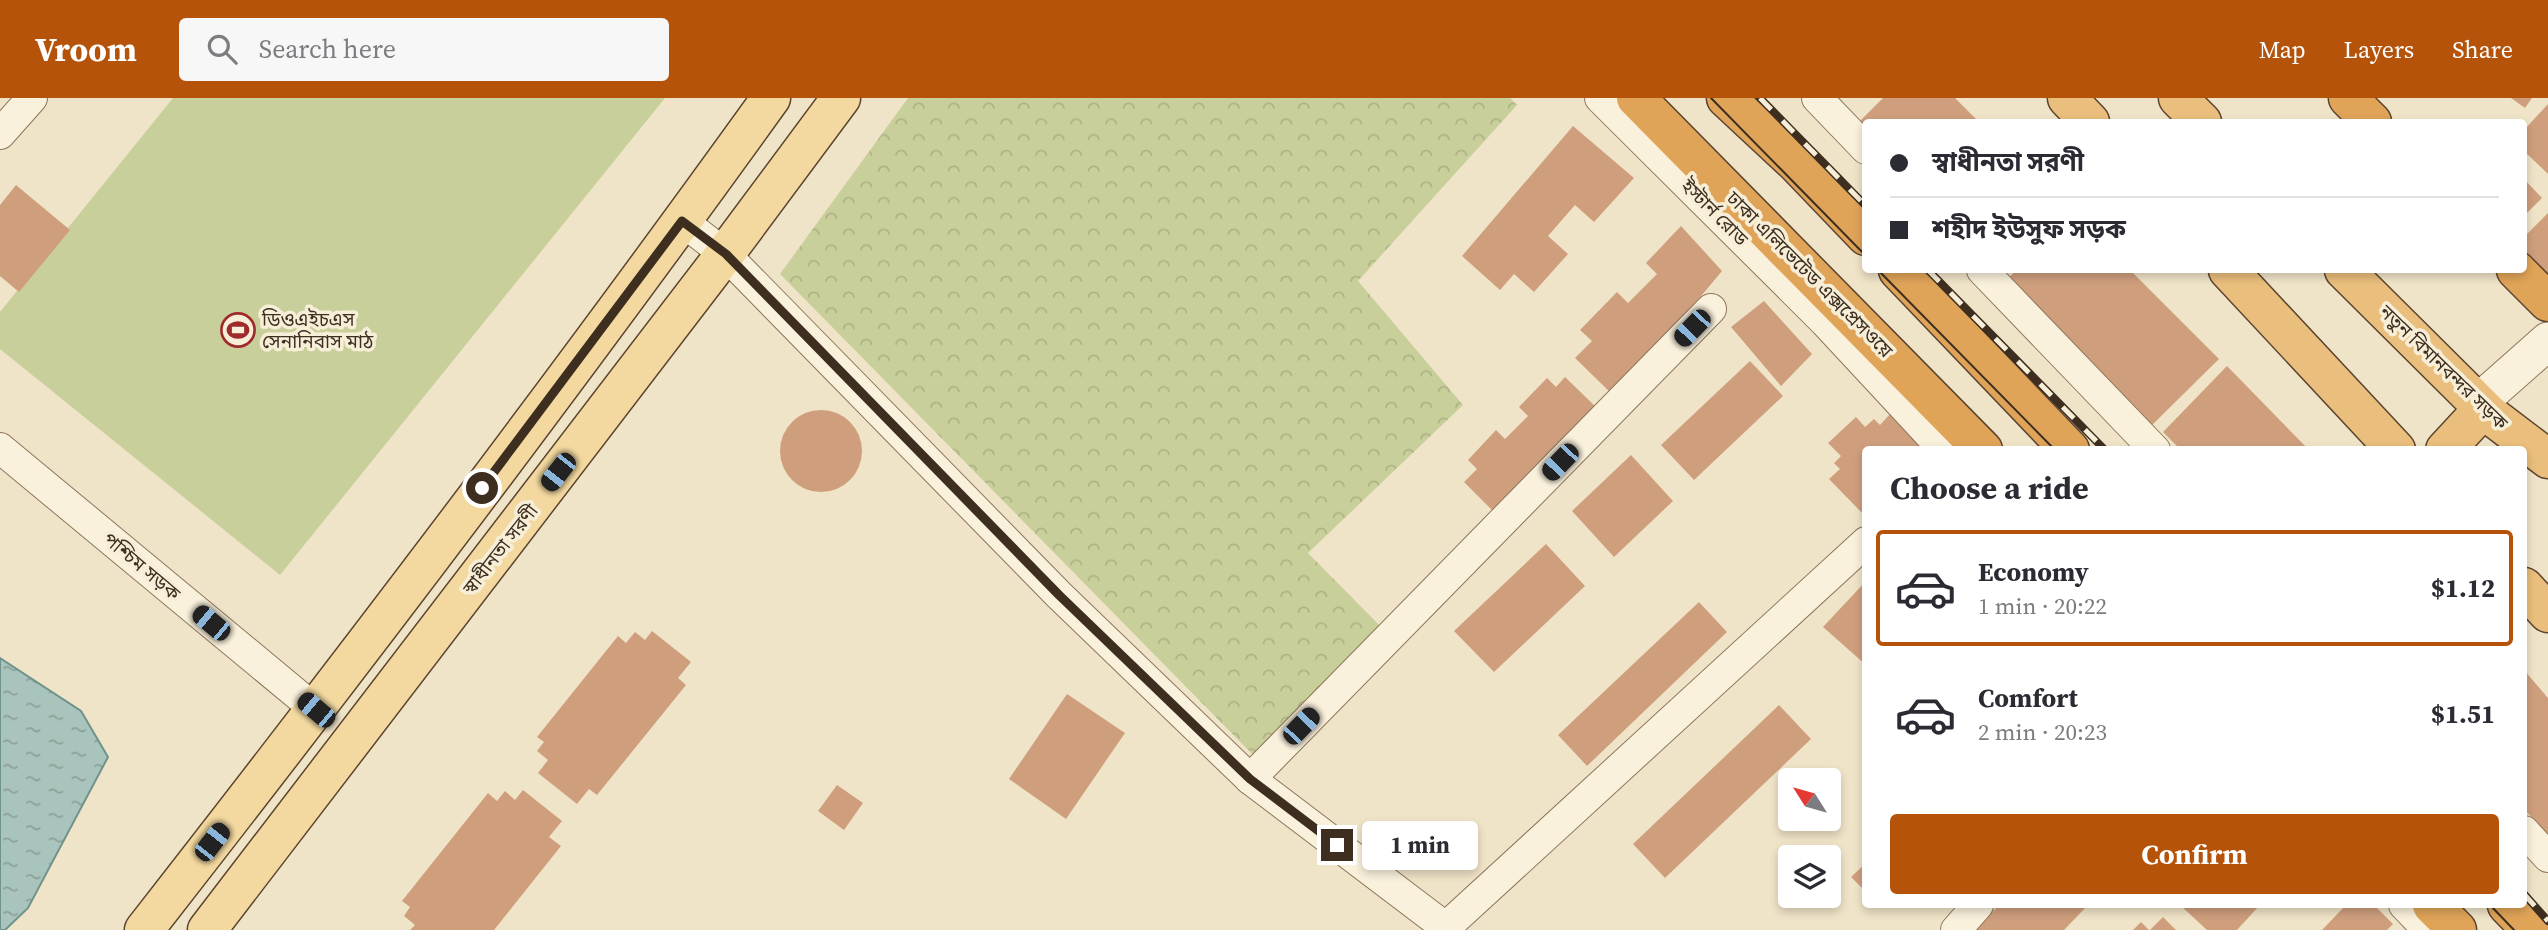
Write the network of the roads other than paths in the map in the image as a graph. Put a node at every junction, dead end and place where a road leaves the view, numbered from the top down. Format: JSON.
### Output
{"nodes":[{"id":1,"x":32,"y":98,"type":"edge"},
{"id":2,"x":771,"y":98,"type":"edge"},
{"id":3,"x":841,"y":98,"type":"edge"},
{"id":4,"x":1600,"y":98,"type":"edge"},
{"id":5,"x":1636,"y":98,"type":"edge"},
{"id":6,"x":1726,"y":98,"type":"edge"},
{"id":7,"x":1816,"y":98,"type":"edge"},
{"id":8,"x":2067,"y":98,"type":"edge"},
{"id":9,"x":2178,"y":98,"type":"edge"},
{"id":10,"x":2348,"y":98,"type":"edge"},
{"id":11,"x":2087,"y":119,"type":"edge"},
{"id":12,"x":2199,"y":119,"type":"edge"},
{"id":13,"x":2369,"y":119,"type":"edge"},
{"id":14,"x":0,"y":134,"type":"edge"},
{"id":15,"x":1862,"y":145,"type":"edge"},
{"id":16,"x":682,"y":221,"type":"junction"},
{"id":17,"x":1862,"y":232,"type":"edge"},
{"id":18,"x":726,"y":254,"type":"junction"},
{"id":19,"x":1901,"y":273,"type":"edge"},
{"id":20,"x":1985,"y":273,"type":"edge"},
{"id":21,"x":2231,"y":273,"type":"edge"},
{"id":22,"x":2347,"y":273,"type":"edge"},
{"id":23,"x":2519,"y":273,"type":"edge"},
{"id":24,"x":2548,"y":302,"type":"edge"},
{"id":25,"x":1711,"y":309,"type":"dead end"},
{"id":26,"x":2548,"y":341,"type":"edge"},
{"id":27,"x":2548,"y":359,"type":"edge"},
{"id":28,"x":2483,"y":409,"type":"junction"},
{"id":29,"x":1940,"y":446,"type":"edge"},
{"id":30,"x":1979,"y":446,"type":"edge"},
{"id":31,"x":2066,"y":446,"type":"edge"},
{"id":32,"x":2151,"y":446,"type":"edge"},
{"id":33,"x":2392,"y":446,"type":"edge"},
{"id":34,"x":2449,"y":446,"type":"edge"},
{"id":35,"x":0,"y":448,"type":"edge"},
{"id":36,"x":2548,"y":459,"type":"edge"},
{"id":37,"x":1862,"y":546,"type":"edge"},
{"id":38,"x":2527,"y":590,"type":"edge"},
{"id":39,"x":2548,"y":613,"type":"edge"},
{"id":40,"x":316,"y":710,"type":"junction"},
{"id":41,"x":1250,"y":779,"type":"junction"},
{"id":42,"x":2527,"y":834,"type":"edge"},
{"id":43,"x":2548,"y":856,"type":"edge"},
{"id":44,"x":1975,"y":908,"type":"edge"},
{"id":45,"x":2407,"y":908,"type":"edge"},
{"id":46,"x":2435,"y":908,"type":"edge"},
{"id":47,"x":2510,"y":908,"type":"edge"},
{"id":48,"x":1447,"y":929,"type":"edge"},
{"id":49,"x":144,"y":930,"type":"edge"},
{"id":50,"x":207,"y":930,"type":"edge"},
{"id":51,"x":1956,"y":930,"type":"edge"},
{"id":52,"x":2428,"y":930,"type":"edge"},
{"id":53,"x":2457,"y":930,"type":"edge"},
{"id":54,"x":2531,"y":930,"type":"edge"}],
"edges":[{"from":1,"to":14,"type":"street"},
{"from":2,"to":16,"type":"main road"},
{"from":3,"to":18,"type":"main road","name":"স্বাধীনতা সরণী"},
{"from":4,"to":29,"type":"street","name":"ইস্টার্ন রোড"},
{"from":5,"to":30,"type":"highway","name":"ঢাকা এলিভেটেড এক্সপ্রেসওয়ে"},
{"from":6,"to":17,"type":"highway"},
{"from":7,"to":15,"type":"street"},
{"from":8,"to":11,"type":"highway"},
{"from":9,"to":12,"type":"highway"},
{"from":10,"to":13,"type":"highway"},
{"from":16,"to":18,"type":"street"},
{"from":16,"to":40,"type":"main road"},
{"from":18,"to":41,"type":"street"},
{"from":18,"to":50,"type":"main road","name":"স্বাধীনতা সরণী"},
{"from":19,"to":31,"type":"highway"},
{"from":20,"to":32,"type":"street"},
{"from":21,"to":33,"type":"highway"},
{"from":22,"to":28,"type":"highway","name":"নতুন বিমানবন্দর সড়ক"},
{"from":23,"to":24,"type":"highway"},
{"from":25,"to":41,"type":"street"},
{"from":26,"to":28,"type":"street"},
{"from":27,"to":28,"type":"street"},
{"from":28,"to":34,"type":"highway"},
{"from":28,"to":36,"type":"highway","name":"নতুন বিমানবন্দর সড়ক"},
{"from":35,"to":40,"type":"street","name":"পশ্চিম সড়ক"},
{"from":37,"to":48,"type":"street"},
{"from":38,"to":39,"type":"highway"},
{"from":40,"to":49,"type":"main road"},
{"from":41,"to":48,"type":"street"},
{"from":42,"to":43,"type":"street"},
{"from":44,"to":51,"type":"street"},
{"from":45,"to":52,"type":"street"},
{"from":46,"to":53,"type":"highway"},
{"from":47,"to":54,"type":"highway"}]}
